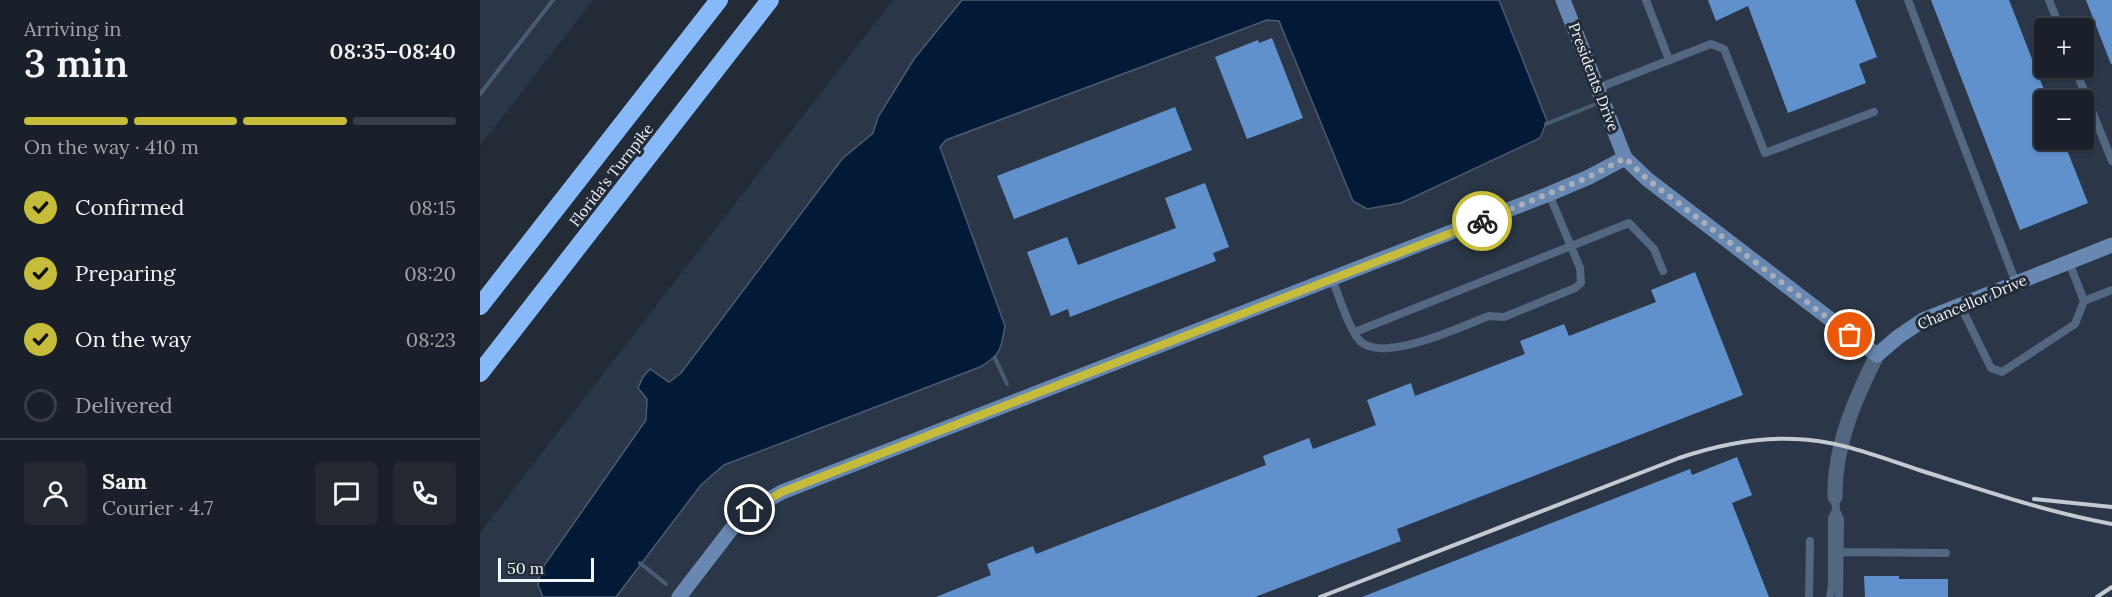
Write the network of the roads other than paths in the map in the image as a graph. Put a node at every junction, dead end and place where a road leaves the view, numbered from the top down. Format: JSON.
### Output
{"nodes":[{"id":1,"x":719,"y":0,"type":"edge"},
{"id":2,"x":770,"y":0,"type":"edge"},
{"id":3,"x":1563,"y":0,"type":"edge"},
{"id":4,"x":1646,"y":0,"type":"edge"},
{"id":5,"x":1908,"y":0,"type":"edge"},
{"id":6,"x":2049,"y":0,"type":"edge"},
{"id":7,"x":2056,"y":18,"type":"edge"},
{"id":8,"x":1669,"y":60,"type":"junction"},
{"id":9,"x":2079,"y":78,"type":"edge"},
{"id":10,"x":1598,"y":88,"type":"junction"},
{"id":11,"x":1874,"y":112,"type":"dead end"},
{"id":12,"x":1625,"y":158,"type":"junction"},
{"id":13,"x":2112,"y":161,"type":"edge"},
{"id":14,"x":1549,"y":194,"type":"junction"},
{"id":15,"x":2112,"y":245,"type":"edge"},
{"id":16,"x":1570,"y":246,"type":"junction"},
{"id":17,"x":2070,"y":262,"type":"junction"},
{"id":18,"x":1663,"y":271,"type":"dead end"},
{"id":19,"x":1332,"y":279,"type":"junction"},
{"id":20,"x":2016,"y":283,"type":"junction"},
{"id":21,"x":2112,"y":290,"type":"edge"},
{"id":22,"x":2084,"y":301,"type":"junction"},
{"id":23,"x":1960,"y":304,"type":"junction"},
{"id":24,"x":480,"y":306,"type":"edge"},
{"id":25,"x":1355,"y":332,"type":"junction"},
{"id":26,"x":1877,"y":355,"type":"junction"},
{"id":27,"x":480,"y":373,"type":"edge"},
{"id":28,"x":1835,"y":504,"type":"junction"},
{"id":29,"x":1810,"y":541,"type":"dead end"},
{"id":30,"x":1840,"y":552,"type":"junction"},
{"id":31,"x":1946,"y":554,"type":"dead end"},
{"id":32,"x":679,"y":597,"type":"edge"},
{"id":33,"x":1809,"y":597,"type":"edge"},
{"id":34,"x":1830,"y":597,"type":"edge"},
{"id":35,"x":1839,"y":597,"type":"edge"}],
"edges":[{"from":1,"to":24,"type":"highway","name":"Florida's Turnpike"},
{"from":2,"to":27,"type":"highway","name":"Florida's Turnpike"},
{"from":3,"to":10,"type":"street","name":"Presidents Drive"},
{"from":4,"to":8,"type":"lane"},
{"from":5,"to":20,"type":"lane"},
{"from":6,"to":7,"type":"lane"},
{"from":8,"to":10,"type":"lane"},
{"from":8,"to":11,"type":"lane"},
{"from":9,"to":13,"type":"lane"},
{"from":10,"to":12,"type":"street","name":"Presidents Drive"},
{"from":12,"to":14,"type":"street"},
{"from":12,"to":26,"type":"street","name":"Presidents Drive"},
{"from":14,"to":16,"type":"lane"},
{"from":14,"to":19,"type":"street"},
{"from":15,"to":17,"type":"street","name":"Chancellor Drive"},
{"from":16,"to":18,"type":"lane"},
{"from":16,"to":25,"type":"lane"},
{"from":16,"to":25,"type":"lane"},
{"from":17,"to":20,"type":"street","name":"Chancellor Drive"},
{"from":17,"to":22,"type":"lane"},
{"from":19,"to":25,"type":"lane"},
{"from":19,"to":32,"type":"street"},
{"from":20,"to":23,"type":"street","name":"Chancellor Drive"},
{"from":21,"to":22,"type":"lane"},
{"from":22,"to":23,"type":"lane"},
{"from":23,"to":26,"type":"street","name":"Chancellor Drive"},
{"from":26,"to":28,"type":"street","name":"Chancellor Drive"},
{"from":28,"to":30,"type":"lane"},
{"from":28,"to":34,"type":"lane"},
{"from":29,"to":33,"type":"lane"},
{"from":30,"to":31,"type":"lane"},
{"from":30,"to":35,"type":"lane"}]}
